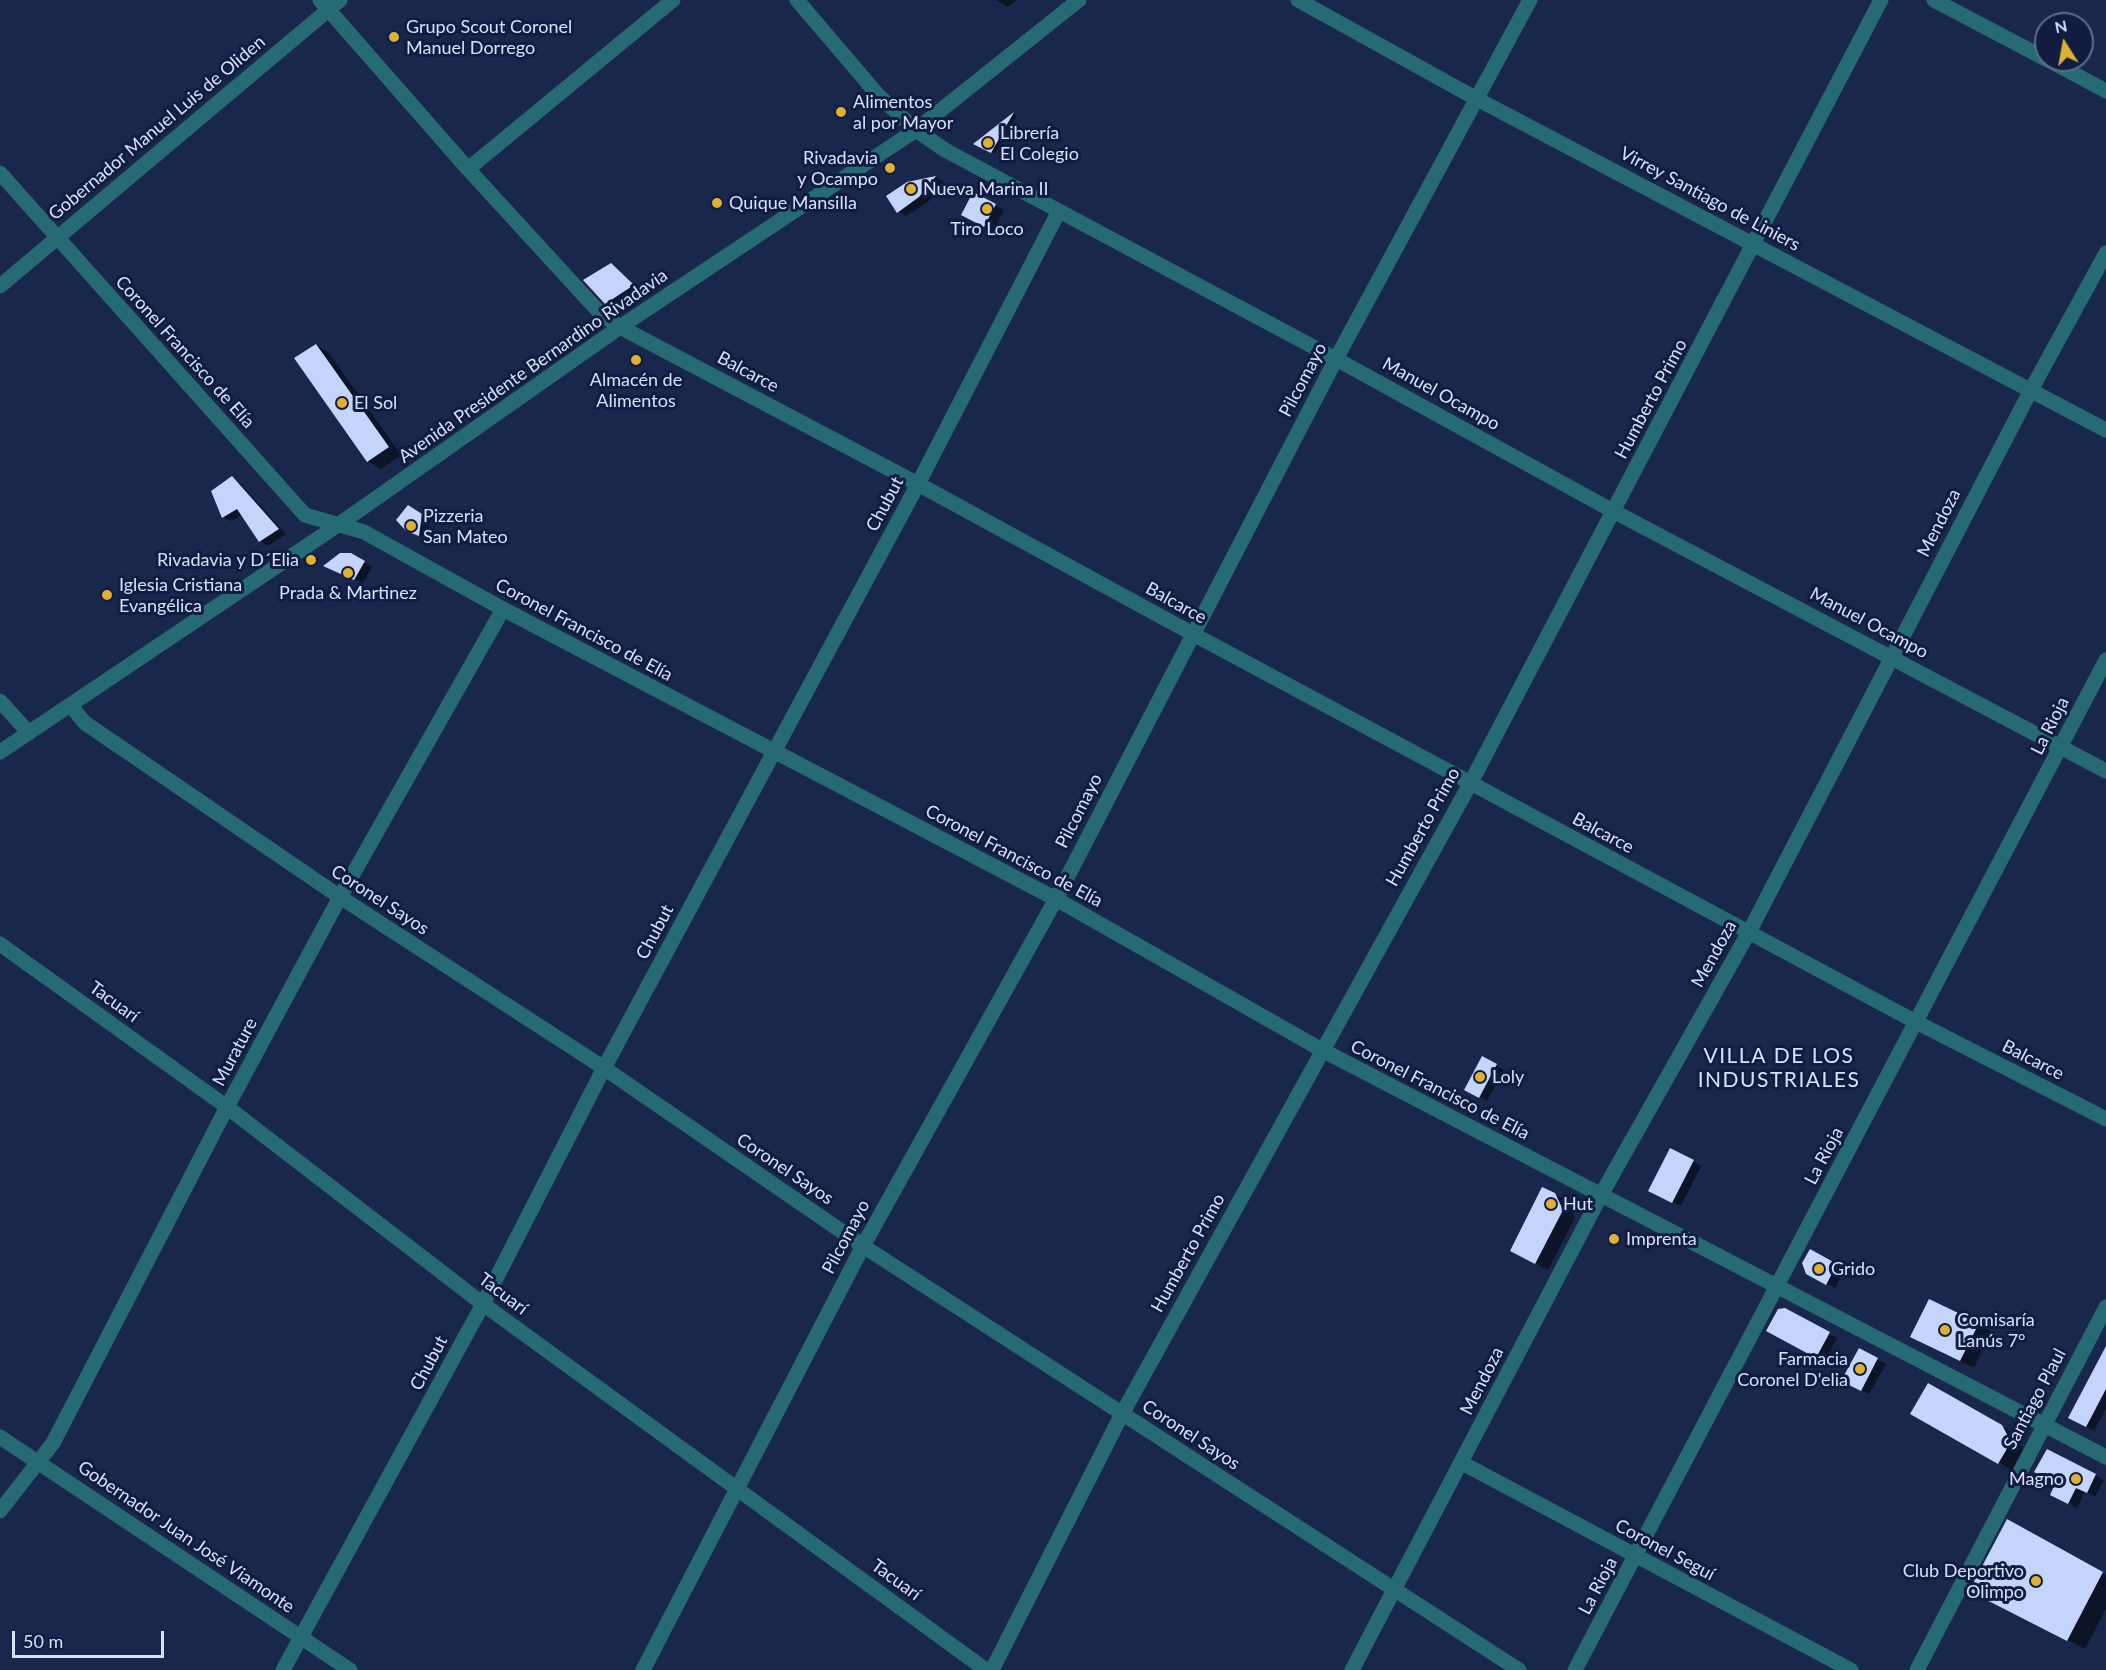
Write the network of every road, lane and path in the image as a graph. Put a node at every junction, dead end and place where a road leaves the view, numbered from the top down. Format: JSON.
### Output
{"nodes":[{"id":1,"x":673,"y":0,"type":"edge"},
{"id":2,"x":797,"y":0,"type":"edge"},
{"id":3,"x":1079,"y":0,"type":"edge"},
{"id":4,"x":1298,"y":0,"type":"edge"},
{"id":5,"x":1530,"y":0,"type":"edge"},
{"id":6,"x":1881,"y":0,"type":"edge"},
{"id":7,"x":1934,"y":0,"type":"edge"},
{"id":8,"x":330,"y":3,"type":"edge"},
{"id":9,"x":2034,"y":53,"type":"edge"},
{"id":10,"x":2070,"y":72,"type":"edge"},
{"id":11,"x":2106,"y":91,"type":"edge"},
{"id":12,"x":1477,"y":99,"type":"junction"},
{"id":13,"x":916,"y":130,"type":"junction"},
{"id":14,"x":468,"y":169,"type":"junction"},
{"id":15,"x":0,"y":173,"type":"edge"},
{"id":16,"x":1059,"y":211,"type":"junction"},
{"id":17,"x":56,"y":238,"type":"junction"},
{"id":18,"x":1754,"y":244,"type":"junction"},
{"id":19,"x":2106,"y":253,"type":"edge"},
{"id":20,"x":0,"y":286,"type":"edge"},
{"id":21,"x":621,"y":327,"type":"junction"},
{"id":22,"x":1336,"y":359,"type":"junction"},
{"id":23,"x":2031,"y":390,"type":"junction"},
{"id":24,"x":2106,"y":430,"type":"edge"},
{"id":25,"x":918,"y":484,"type":"junction"},
{"id":26,"x":1613,"y":511,"type":"junction"},
{"id":27,"x":338,"y":525,"type":"junction"},
{"id":28,"x":503,"y":609,"type":"junction"},
{"id":29,"x":1193,"y":634,"type":"junction"},
{"id":30,"x":1892,"y":657,"type":"junction"},
{"id":31,"x":2106,"y":660,"type":"edge"},
{"id":32,"x":0,"y":701,"type":"edge"},
{"id":33,"x":70,"y":705,"type":"junction"},
{"id":34,"x":29,"y":733,"type":"junction"},
{"id":35,"x":2062,"y":746,"type":"junction"},
{"id":36,"x":773,"y":751,"type":"junction"},
{"id":37,"x":0,"y":752,"type":"edge"},
{"id":38,"x":2106,"y":771,"type":"edge"},
{"id":39,"x":1470,"y":784,"type":"junction"},
{"id":40,"x":340,"y":897,"type":"junction"},
{"id":41,"x":1056,"y":898,"type":"junction"},
{"id":42,"x":1749,"y":932,"type":"junction"},
{"id":43,"x":0,"y":944,"type":"edge"},
{"id":44,"x":1916,"y":1022,"type":"junction"},
{"id":45,"x":1322,"y":1050,"type":"junction"},
{"id":46,"x":604,"y":1068,"type":"junction"},
{"id":47,"x":227,"y":1107,"type":"junction"},
{"id":48,"x":2106,"y":1119,"type":"edge"},
{"id":49,"x":1601,"y":1195,"type":"junction"},
{"id":50,"x":863,"y":1246,"type":"junction"},
{"id":51,"x":1779,"y":1285,"type":"junction"},
{"id":52,"x":483,"y":1304,"type":"junction"},
{"id":53,"x":2106,"y":1307,"type":"edge"},
{"id":54,"x":1122,"y":1414,"type":"junction"},
{"id":55,"x":2044,"y":1424,"type":"junction"},
{"id":56,"x":0,"y":1437,"type":"edge"},
{"id":57,"x":2106,"y":1457,"type":"edge"},
{"id":58,"x":40,"y":1463,"type":"junction"},
{"id":59,"x":1462,"y":1463,"type":"junction"},
{"id":60,"x":736,"y":1487,"type":"junction"},
{"id":61,"x":0,"y":1511,"type":"edge"},
{"id":62,"x":1636,"y":1557,"type":"junction"},
{"id":63,"x":1395,"y":1589,"type":"junction"},
{"id":64,"x":302,"y":1638,"type":"junction"},
{"id":65,"x":283,"y":1670,"type":"edge"},
{"id":66,"x":350,"y":1670,"type":"edge"},
{"id":67,"x":643,"y":1670,"type":"edge"},
{"id":68,"x":986,"y":1670,"type":"edge"},
{"id":69,"x":992,"y":1670,"type":"edge"},
{"id":70,"x":1352,"y":1670,"type":"edge"},
{"id":71,"x":1519,"y":1670,"type":"edge"},
{"id":72,"x":1575,"y":1670,"type":"edge"},
{"id":73,"x":1851,"y":1670,"type":"edge"},
{"id":74,"x":1917,"y":1670,"type":"edge"}],
"edges":[{"from":1,"to":14,"type":"street"},
{"from":2,"to":13,"type":"street","name":"Manuel Ocampo"},
{"from":3,"to":13,"type":"street","name":"Avenida Presidente Bernardino Rivadavia"},
{"from":4,"to":12,"type":"street","name":"Virrey Santiago de Liniers"},
{"from":5,"to":12,"type":"street","name":"Pilcomayo"},
{"from":6,"to":18,"type":"street","name":"Humberto Primo"},
{"from":7,"to":9,"type":"street"},
{"from":8,"to":14,"type":"street","name":"Balcarce"},
{"from":8,"to":17,"type":"street","name":"Gobernador Manuel Luis de Oliden"},
{"from":10,"to":11,"type":"street"},
{"from":12,"to":18,"type":"street","name":"Virrey Santiago de Liniers"},
{"from":12,"to":22,"type":"street","name":"Pilcomayo"},
{"from":13,"to":16,"type":"street","name":"Manuel Ocampo"},
{"from":13,"to":21,"type":"street","name":"Avenida Presidente Bernardino Rivadavia"},
{"from":14,"to":21,"type":"street","name":"Balcarce"},
{"from":15,"to":17,"type":"street","name":"Coronel Francisco de Elía"},
{"from":16,"to":22,"type":"street","name":"Manuel Ocampo"},
{"from":16,"to":25,"type":"street","name":"Chubut"},
{"from":17,"to":20,"type":"street","name":"Gobernador Manuel Luis de Oliden"},
{"from":17,"to":27,"type":"street","name":"Coronel Francisco de Elía"},
{"from":18,"to":23,"type":"street","name":"Virrey Santiago de Liniers"},
{"from":18,"to":26,"type":"street","name":"Humberto Primo"},
{"from":19,"to":23,"type":"street","name":"Mendoza"},
{"from":21,"to":25,"type":"street","name":"Balcarce"},
{"from":21,"to":27,"type":"street","name":"Avenida Presidente Bernardino Rivadavia"},
{"from":22,"to":26,"type":"street","name":"Manuel Ocampo"},
{"from":22,"to":29,"type":"street","name":"Pilcomayo"},
{"from":23,"to":24,"type":"street","name":"Virrey Santiago de Liniers"},
{"from":23,"to":30,"type":"street","name":"Mendoza"},
{"from":25,"to":29,"type":"street","name":"Balcarce"},
{"from":25,"to":36,"type":"street","name":"Chubut"},
{"from":26,"to":30,"type":"street","name":"Manuel Ocampo"},
{"from":26,"to":39,"type":"street","name":"Humberto Primo"},
{"from":27,"to":28,"type":"street","name":"Coronel Francisco de Elía"},
{"from":27,"to":33,"type":"street","name":"Avenida Presidente Bernardino Rivadavia"},
{"from":28,"to":36,"type":"street","name":"Coronel Francisco de Elía"},
{"from":28,"to":40,"type":"street","name":"Murature"},
{"from":29,"to":39,"type":"street","name":"Balcarce"},
{"from":29,"to":41,"type":"street","name":"Pilcomayo"},
{"from":30,"to":35,"type":"street","name":"Manuel Ocampo"},
{"from":30,"to":42,"type":"street","name":"Mendoza"},
{"from":31,"to":35,"type":"street","name":"La Rioja"},
{"from":32,"to":34,"type":"street"},
{"from":33,"to":34,"type":"street","name":"Avenida Presidente Bernardino Rivadavia"},
{"from":33,"to":40,"type":"street","name":"Coronel Sayos"},
{"from":34,"to":37,"type":"street","name":"Avenida Presidente Bernardino Rivadavia"},
{"from":35,"to":38,"type":"street","name":"Manuel Ocampo"},
{"from":35,"to":44,"type":"street","name":"La Rioja"},
{"from":36,"to":41,"type":"street","name":"Coronel Francisco de Elía"},
{"from":36,"to":46,"type":"street","name":"Chubut"},
{"from":39,"to":42,"type":"street","name":"Balcarce"},
{"from":39,"to":45,"type":"street","name":"Humberto Primo"},
{"from":40,"to":46,"type":"street","name":"Coronel Sayos"},
{"from":40,"to":47,"type":"street","name":"Murature"},
{"from":41,"to":45,"type":"street","name":"Coronel Francisco de Elía"},
{"from":41,"to":50,"type":"street","name":"Pilcomayo"},
{"from":42,"to":44,"type":"street","name":"Balcarce"},
{"from":42,"to":49,"type":"street","name":"Mendoza"},
{"from":43,"to":47,"type":"street","name":"Tacuarí"},
{"from":44,"to":48,"type":"street","name":"Balcarce"},
{"from":44,"to":51,"type":"street","name":"La Rioja"},
{"from":45,"to":49,"type":"street","name":"Coronel Francisco de Elía"},
{"from":45,"to":54,"type":"street","name":"Humberto Primo"},
{"from":46,"to":50,"type":"street","name":"Coronel Sayos"},
{"from":46,"to":52,"type":"street","name":"Chubut"},
{"from":47,"to":52,"type":"street","name":"Tacuarí"},
{"from":47,"to":58,"type":"street","name":"Murature"},
{"from":49,"to":51,"type":"street","name":"Coronel Francisco de Elía"},
{"from":49,"to":59,"type":"street","name":"Mendoza"},
{"from":50,"to":54,"type":"street","name":"Coronel Sayos"},
{"from":50,"to":60,"type":"street","name":"Pilcomayo"},
{"from":51,"to":55,"type":"street","name":"Coronel Francisco de Elía"},
{"from":51,"to":62,"type":"street","name":"La Rioja"},
{"from":52,"to":60,"type":"street","name":"Tacuarí"},
{"from":52,"to":64,"type":"street","name":"Chubut"},
{"from":53,"to":55,"type":"street","name":"Santiago Plaul"},
{"from":54,"to":63,"type":"street","name":"Coronel Sayos"},
{"from":54,"to":69,"type":"street","name":"Humberto Primo"},
{"from":55,"to":57,"type":"street","name":"Coronel Francisco de Elía"},
{"from":55,"to":74,"type":"street","name":"Santiago Plaul"},
{"from":56,"to":58,"type":"street","name":"Gobernador Juan José Viamonte"},
{"from":58,"to":61,"type":"street","name":"Murature"},
{"from":58,"to":64,"type":"street","name":"Gobernador Juan José Viamonte"},
{"from":59,"to":62,"type":"street","name":"Coronel Seguí"},
{"from":59,"to":63,"type":"street","name":"Mendoza"},
{"from":60,"to":67,"type":"street","name":"Pilcomayo"},
{"from":60,"to":68,"type":"street","name":"Tacuarí"},
{"from":62,"to":72,"type":"street","name":"La Rioja"},
{"from":62,"to":73,"type":"street","name":"Coronel Seguí"},
{"from":63,"to":70,"type":"street","name":"Mendoza"},
{"from":63,"to":71,"type":"street","name":"Coronel Sayos"},
{"from":64,"to":65,"type":"street","name":"Chubut"},
{"from":64,"to":66,"type":"street","name":"Gobernador Juan José Viamonte"}]}
